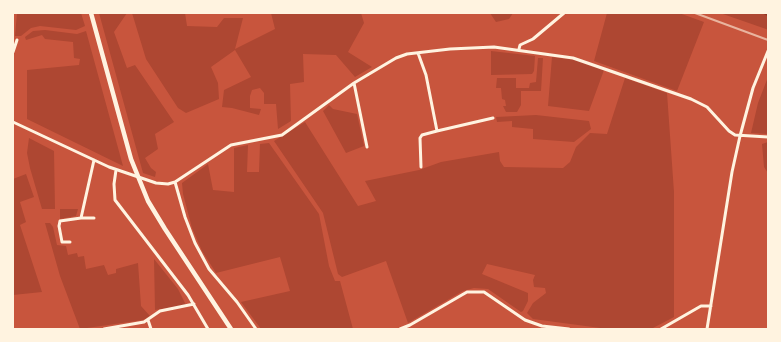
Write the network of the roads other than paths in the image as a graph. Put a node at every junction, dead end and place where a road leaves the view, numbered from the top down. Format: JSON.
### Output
{"nodes":[{"id":1,"x":91,"y":13,"type":"edge"},
{"id":2,"x":564,"y":13,"type":"edge"},
{"id":3,"x":17,"y":40,"type":"dead end"},
{"id":4,"x":519,"y":49,"type":"junction"},
{"id":5,"x":768,"y":51,"type":"edge"},
{"id":6,"x":13,"y":52,"type":"edge"},
{"id":7,"x":418,"y":53,"type":"junction"},
{"id":8,"x":354,"y":83,"type":"junction"},
{"id":9,"x":493,"y":118,"type":"dead end"},
{"id":10,"x":13,"y":122,"type":"edge"},
{"id":11,"x":437,"y":131,"type":"junction"},
{"id":12,"x":740,"y":136,"type":"junction"},
{"id":13,"x":768,"y":137,"type":"edge"},
{"id":14,"x":367,"y":147,"type":"dead end"},
{"id":15,"x":94,"y":160,"type":"junction"},
{"id":16,"x":421,"y":166,"type":"dead end"},
{"id":17,"x":116,"y":170,"type":"junction"},
{"id":18,"x":175,"y":182,"type":"junction"},
{"id":19,"x":81,"y":218,"type":"junction"},
{"id":20,"x":94,"y":218,"type":"dead end"},
{"id":21,"x":70,"y":242,"type":"dead end"},
{"id":22,"x":194,"y":304,"type":"junction"},
{"id":23,"x":711,"y":306,"type":"junction"},
{"id":24,"x":148,"y":320,"type":"junction"},
{"id":25,"x":104,"y":329,"type":"edge"},
{"id":26,"x":151,"y":329,"type":"edge"},
{"id":27,"x":208,"y":329,"type":"edge"},
{"id":28,"x":231,"y":329,"type":"edge"},
{"id":29,"x":256,"y":329,"type":"edge"},
{"id":30,"x":400,"y":329,"type":"edge"},
{"id":31,"x":569,"y":329,"type":"edge"},
{"id":32,"x":661,"y":329,"type":"edge"},
{"id":33,"x":707,"y":329,"type":"edge"}],
"edges":[{"from":1,"to":28,"type":"highway"},
{"from":2,"to":4,"type":"street"},
{"from":3,"to":6,"type":"street"},
{"from":4,"to":7,"type":"street"},
{"from":4,"to":12,"type":"street"},
{"from":5,"to":12,"type":"street"},
{"from":7,"to":8,"type":"street"},
{"from":7,"to":11,"type":"street"},
{"from":8,"to":14,"type":"street"},
{"from":8,"to":18,"type":"street"},
{"from":9,"to":11,"type":"street"},
{"from":10,"to":15,"type":"street"},
{"from":11,"to":16,"type":"street"},
{"from":12,"to":13,"type":"street"},
{"from":12,"to":23,"type":"street"},
{"from":15,"to":17,"type":"street"},
{"from":15,"to":19,"type":"street"},
{"from":17,"to":18,"type":"street"},
{"from":17,"to":22,"type":"street"},
{"from":18,"to":29,"type":"street"},
{"from":19,"to":20,"type":"street"},
{"from":19,"to":21,"type":"street"},
{"from":22,"to":24,"type":"street"},
{"from":22,"to":27,"type":"street"},
{"from":23,"to":32,"type":"street"},
{"from":23,"to":33,"type":"street"},
{"from":24,"to":25,"type":"street"},
{"from":24,"to":26,"type":"street"},
{"from":30,"to":31,"type":"street"}]}
